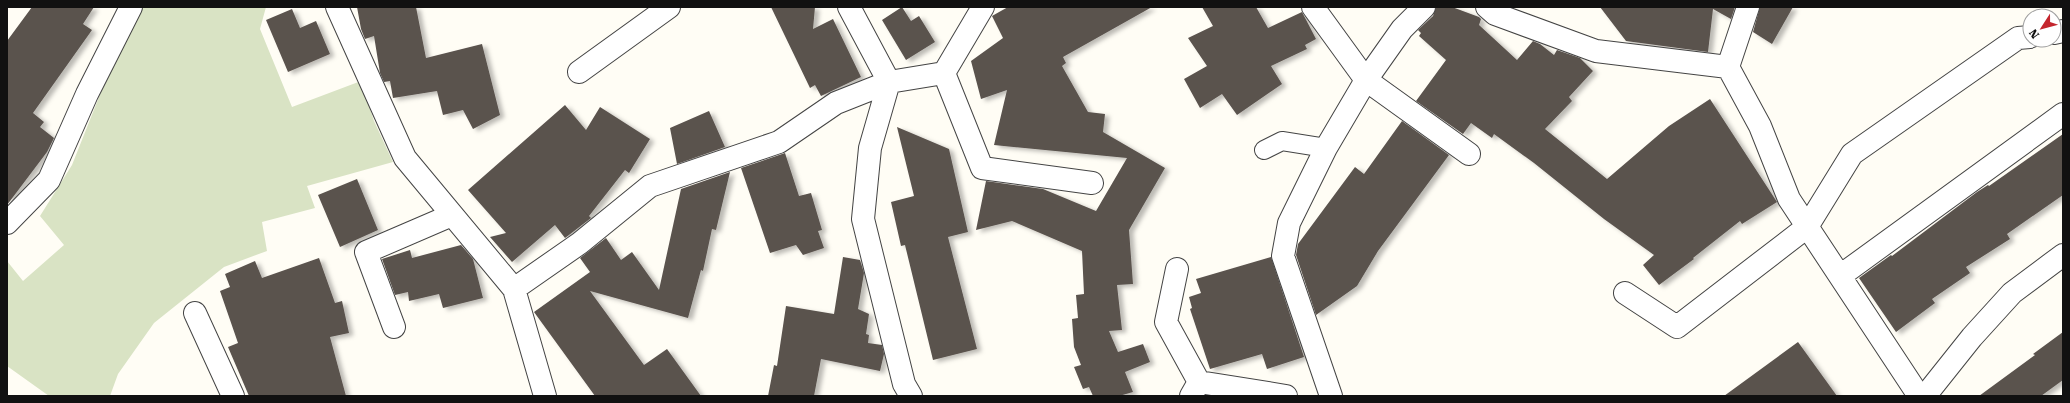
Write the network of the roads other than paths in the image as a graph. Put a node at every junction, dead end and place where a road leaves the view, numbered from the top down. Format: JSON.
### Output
{"nodes":[{"id":1,"x":131,"y":7,"type":"edge"},
{"id":2,"x":337,"y":7,"type":"edge"},
{"id":3,"x":669,"y":7,"type":"edge"},
{"id":4,"x":849,"y":7,"type":"edge"},
{"id":5,"x":983,"y":7,"type":"edge"},
{"id":6,"x":1313,"y":7,"type":"edge"},
{"id":7,"x":1424,"y":7,"type":"edge"},
{"id":8,"x":1486,"y":7,"type":"edge"},
{"id":9,"x":1748,"y":7,"type":"edge"},
{"id":10,"x":2022,"y":37,"type":"edge"},
{"id":11,"x":1728,"y":67,"type":"junction"},
{"id":12,"x":579,"y":72,"type":"dead end"},
{"id":13,"x":944,"y":73,"type":"junction"},
{"id":14,"x":1366,"y":80,"type":"junction"},
{"id":15,"x":889,"y":82,"type":"junction"},
{"id":16,"x":2063,"y":114,"type":"edge"},
{"id":17,"x":1326,"y":148,"type":"junction"},
{"id":18,"x":1264,"y":150,"type":"dead end"},
{"id":19,"x":1469,"y":154,"type":"dead end"},
{"id":20,"x":1092,"y":183,"type":"dead end"},
{"id":21,"x":452,"y":215,"type":"junction"},
{"id":22,"x":7,"y":223,"type":"edge"},
{"id":23,"x":1807,"y":227,"type":"junction"},
{"id":24,"x":2063,"y":255,"type":"edge"},
{"id":25,"x":1177,"y":269,"type":"dead end"},
{"id":26,"x":1840,"y":276,"type":"junction"},
{"id":27,"x":514,"y":289,"type":"junction"},
{"id":28,"x":1625,"y":293,"type":"dead end"},
{"id":29,"x":195,"y":313,"type":"dead end"},
{"id":30,"x":394,"y":327,"type":"dead end"},
{"id":31,"x":1195,"y":389,"type":"edge"},
{"id":32,"x":233,"y":396,"type":"edge"},
{"id":33,"x":545,"y":396,"type":"edge"},
{"id":34,"x":911,"y":396,"type":"edge"},
{"id":35,"x":1286,"y":396,"type":"edge"},
{"id":36,"x":1331,"y":396,"type":"edge"},
{"id":37,"x":1919,"y":396,"type":"edge"},
{"id":38,"x":1925,"y":396,"type":"edge"}],
"edges":[{"from":1,"to":22,"type":"street"},
{"from":2,"to":21,"type":"street"},
{"from":3,"to":12,"type":"street"},
{"from":4,"to":15,"type":"street"},
{"from":5,"to":13,"type":"street"},
{"from":6,"to":14,"type":"street"},
{"from":7,"to":14,"type":"street"},
{"from":8,"to":11,"type":"street"},
{"from":9,"to":11,"type":"street"},
{"from":10,"to":23,"type":"street"},
{"from":11,"to":23,"type":"street"},
{"from":13,"to":15,"type":"street"},
{"from":13,"to":20,"type":"street"},
{"from":14,"to":17,"type":"street"},
{"from":14,"to":19,"type":"street"},
{"from":15,"to":27,"type":"street"},
{"from":15,"to":34,"type":"street"},
{"from":16,"to":26,"type":"street"},
{"from":17,"to":18,"type":"lane"},
{"from":17,"to":36,"type":"street"},
{"from":21,"to":27,"type":"street"},
{"from":21,"to":30,"type":"street"},
{"from":23,"to":26,"type":"street"},
{"from":23,"to":28,"type":"street"},
{"from":24,"to":38,"type":"street"},
{"from":25,"to":31,"type":"street"},
{"from":26,"to":37,"type":"street"},
{"from":27,"to":33,"type":"street"},
{"from":29,"to":32,"type":"street"},
{"from":31,"to":35,"type":"street"}]}
